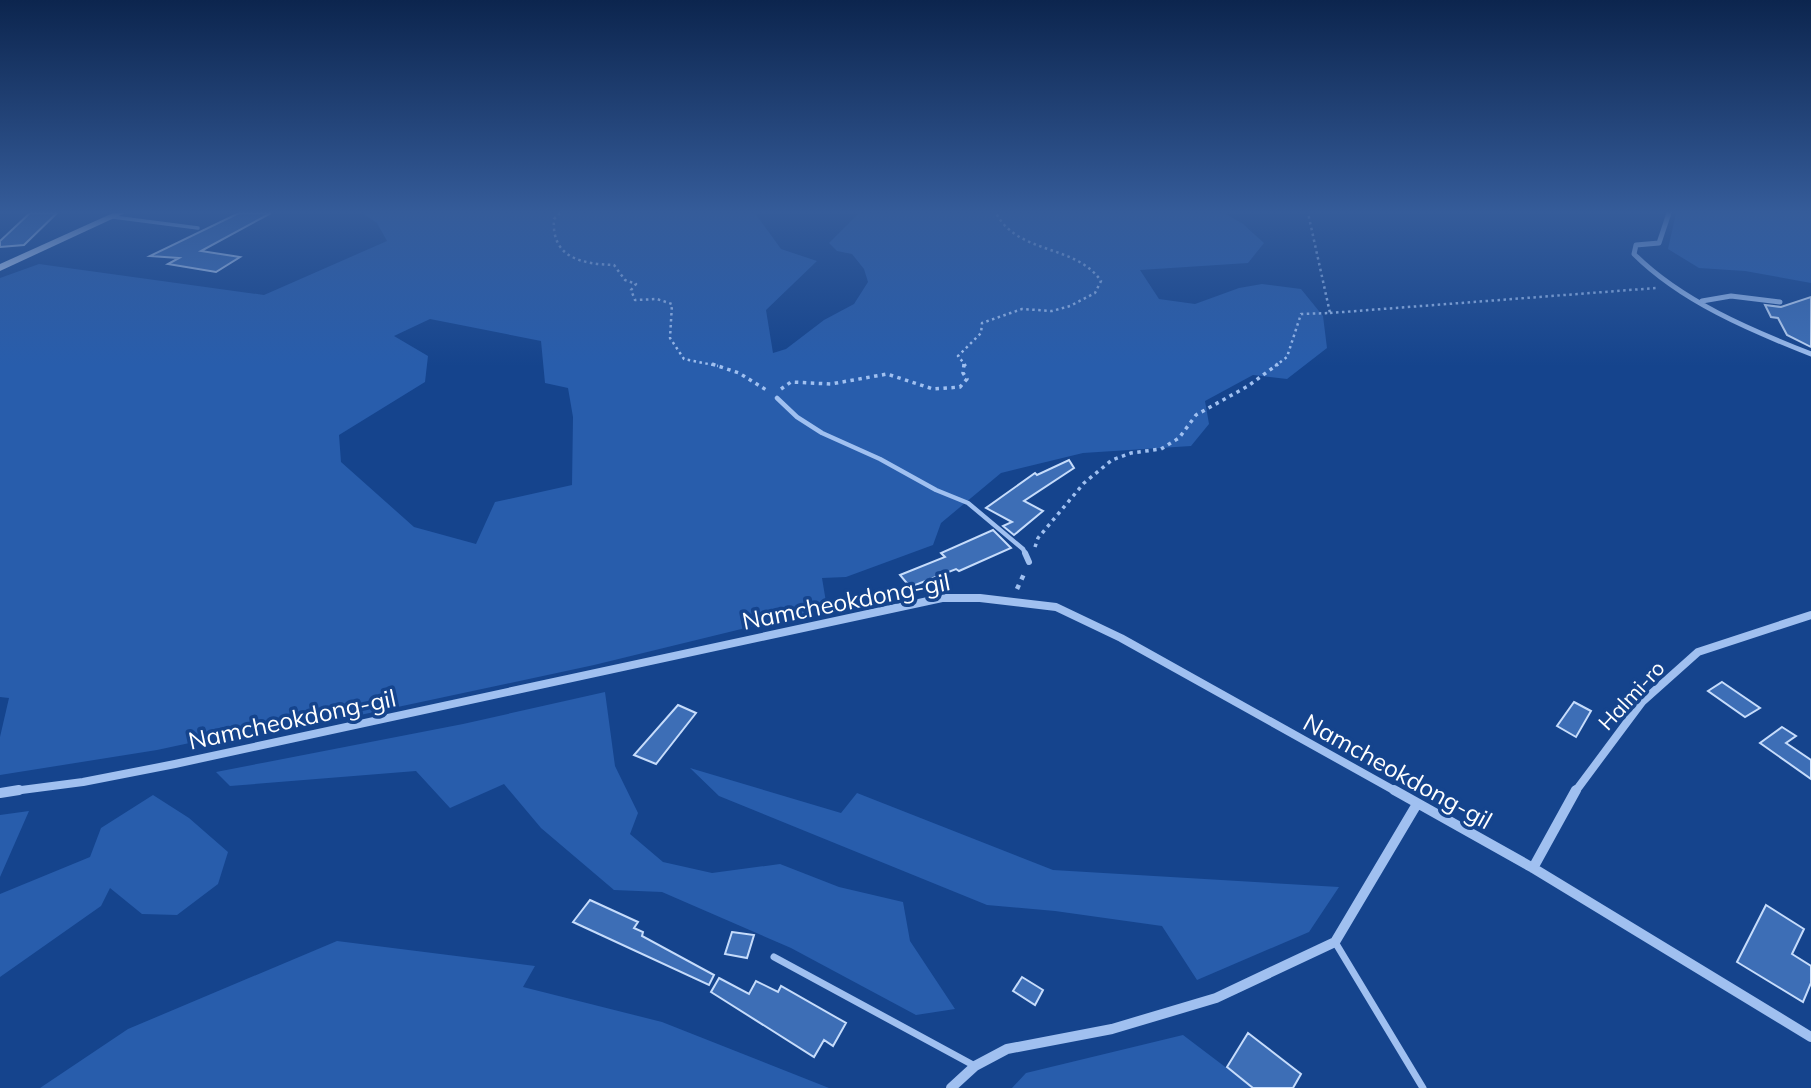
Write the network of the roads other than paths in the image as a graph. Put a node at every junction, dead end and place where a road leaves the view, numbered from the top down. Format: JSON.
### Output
{"nodes":[{"id":1,"x":1644,"y":264,"type":"edge"},
{"id":2,"x":1702,"y":301,"type":"junction"},
{"id":3,"x":1780,"y":302,"type":"dead end"},
{"id":4,"x":1811,"y":354,"type":"edge"},
{"id":5,"x":778,"y":398,"type":"road end"},
{"id":6,"x":1029,"y":562,"type":"road end"},
{"id":7,"x":1811,"y":615,"type":"edge"},
{"id":8,"x":0,"y":793,"type":"edge"},
{"id":9,"x":1418,"y":804,"type":"junction"},
{"id":10,"x":1533,"y":868,"type":"junction"},
{"id":11,"x":1335,"y":942,"type":"junction"},
{"id":12,"x":774,"y":957,"type":"dead end"},
{"id":13,"x":1811,"y":1037,"type":"edge"},
{"id":14,"x":975,"y":1066,"type":"junction"},
{"id":15,"x":951,"y":1088,"type":"edge"},
{"id":16,"x":1423,"y":1088,"type":"edge"}],
"edges":[{"from":1,"to":2,"type":"street"},
{"from":2,"to":3,"type":"street"},
{"from":2,"to":4,"type":"street"},
{"from":5,"to":6,"type":"lane"},
{"from":7,"to":10,"type":"street","name":"Halmi-ro"},
{"from":8,"to":9,"type":"street","name":"Namcheokdong-gil"},
{"from":9,"to":10,"type":"street","name":"Namcheokdong-gil"},
{"from":9,"to":11,"type":"street"},
{"from":10,"to":13,"type":"street","name":"Namcheokdong-gil"},
{"from":11,"to":14,"type":"street"},
{"from":11,"to":16,"type":"lane"},
{"from":12,"to":14,"type":"lane"},
{"from":14,"to":15,"type":"street"}]}
